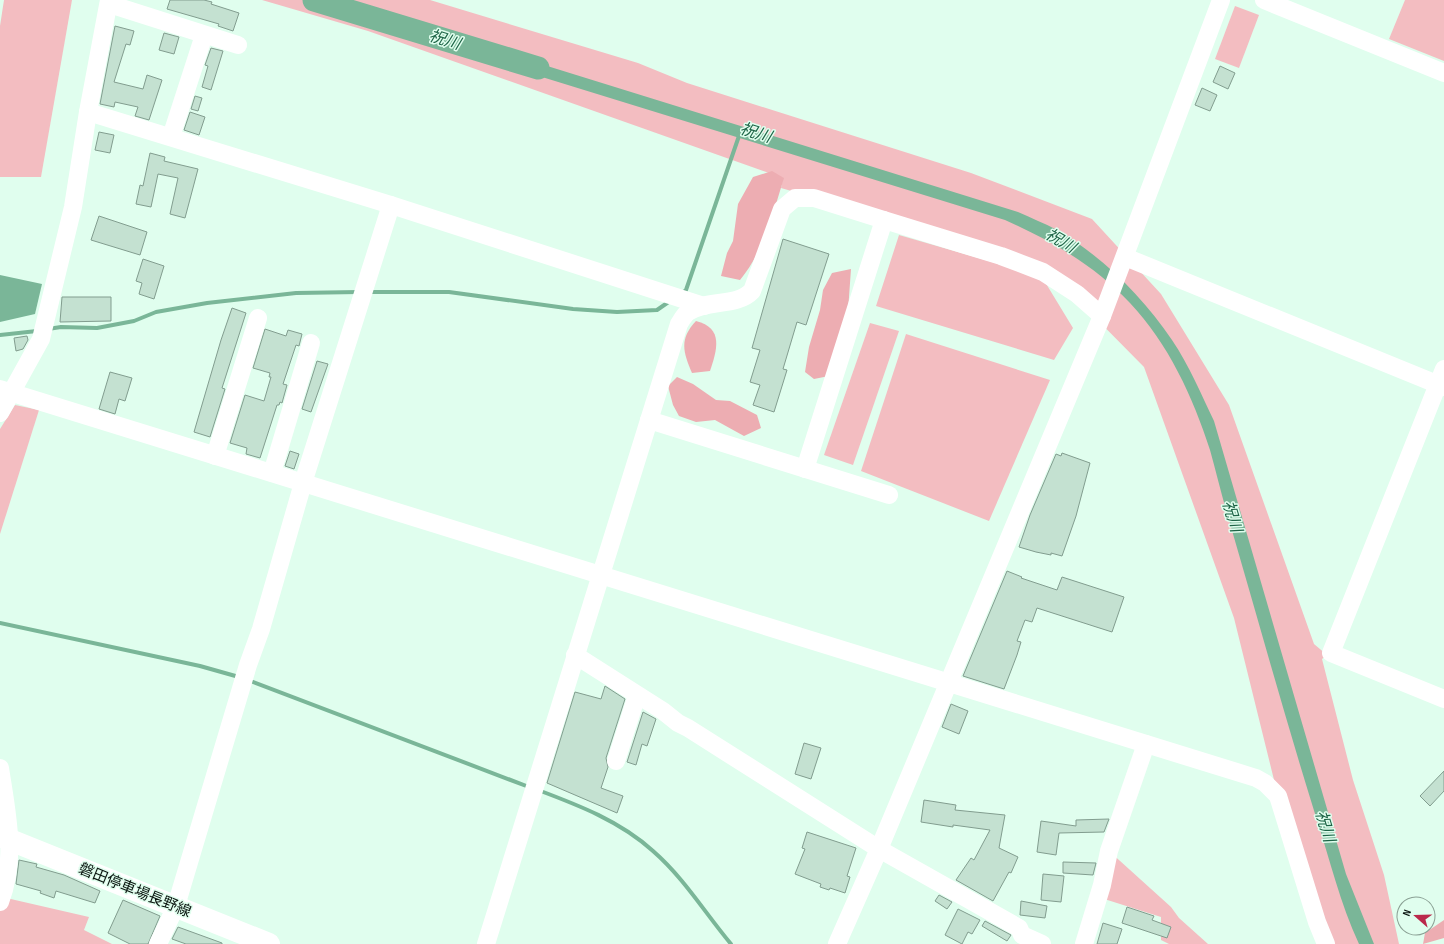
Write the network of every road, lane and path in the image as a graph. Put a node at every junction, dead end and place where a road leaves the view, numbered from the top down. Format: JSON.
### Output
{"nodes":[{"id":1,"x":1221,"y":0,"type":"edge"},
{"id":2,"x":1264,"y":0,"type":"edge"},
{"id":3,"x":109,"y":2,"type":"edge"},
{"id":4,"x":204,"y":35,"type":"junction"},
{"id":5,"x":238,"y":45,"type":"dead end"},
{"id":6,"x":1444,"y":74,"type":"edge"},
{"id":7,"x":88,"y":112,"type":"junction"},
{"id":8,"x":171,"y":137,"type":"junction"},
{"id":9,"x":391,"y":205,"type":"junction"},
{"id":10,"x":884,"y":220,"type":"junction"},
{"id":11,"x":1125,"y":257,"type":"junction"},
{"id":12,"x":704,"y":306,"type":"junction"},
{"id":13,"x":1105,"y":309,"type":"junction"},
{"id":14,"x":258,"y":318,"type":"dead end"},
{"id":15,"x":311,"y":343,"type":"dead end"},
{"id":16,"x":1442,"y":380,"type":"edge"},
{"id":17,"x":6,"y":391,"type":"edge"},
{"id":18,"x":0,"y":413,"type":"edge"},
{"id":19,"x":648,"y":420,"type":"junction"},
{"id":20,"x":214,"y":456,"type":"junction"},
{"id":21,"x":805,"y":469,"type":"junction"},
{"id":22,"x":272,"y":474,"type":"junction"},
{"id":23,"x":303,"y":483,"type":"junction"},
{"id":24,"x":889,"y":495,"type":"dead end"},
{"id":25,"x":600,"y":575,"type":"junction"},
{"id":26,"x":575,"y":656,"type":"junction"},
{"id":27,"x":949,"y":683,"type":"junction"},
{"id":28,"x":637,"y":695,"type":"junction"},
{"id":29,"x":1444,"y":699,"type":"edge"},
{"id":30,"x":1146,"y":744,"type":"junction"},
{"id":31,"x":616,"y":761,"type":"dead end"},
{"id":32,"x":0,"y":768,"type":"edge"},
{"id":33,"x":5,"y":838,"type":"edge"},
{"id":34,"x":879,"y":849,"type":"junction"},
{"id":35,"x":0,"y":902,"type":"edge"},
{"id":36,"x":176,"y":906,"type":"junction"},
{"id":37,"x":1018,"y":939,"type":"edge"},
{"id":38,"x":158,"y":944,"type":"edge"},
{"id":39,"x":270,"y":944,"type":"edge"},
{"id":40,"x":486,"y":944,"type":"edge"},
{"id":41,"x":837,"y":944,"type":"edge"},
{"id":42,"x":1042,"y":944,"type":"edge"},
{"id":43,"x":1084,"y":944,"type":"edge"},
{"id":44,"x":1326,"y":944,"type":"edge"}],
"edges":[{"from":1,"to":11,"type":"street"},
{"from":2,"to":6,"type":"street"},
{"from":3,"to":4,"type":"street"},
{"from":3,"to":7,"type":"street"},
{"from":4,"to":5,"type":"street"},
{"from":4,"to":8,"type":"street"},
{"from":7,"to":8,"type":"street"},
{"from":7,"to":17,"type":"street"},
{"from":8,"to":9,"type":"street"},
{"from":9,"to":12,"type":"street"},
{"from":9,"to":23,"type":"street"},
{"from":10,"to":12,"type":"street"},
{"from":10,"to":13,"type":"street"},
{"from":10,"to":21,"type":"street"},
{"from":11,"to":13,"type":"street"},
{"from":11,"to":16,"type":"street"},
{"from":12,"to":19,"type":"street"},
{"from":13,"to":27,"type":"street"},
{"from":14,"to":20,"type":"street"},
{"from":15,"to":22,"type":"street"},
{"from":16,"to":29,"type":"street"},
{"from":17,"to":18,"type":"street"},
{"from":17,"to":20,"type":"street"},
{"from":19,"to":21,"type":"street"},
{"from":19,"to":25,"type":"street"},
{"from":20,"to":22,"type":"street"},
{"from":21,"to":24,"type":"street"},
{"from":22,"to":23,"type":"street"},
{"from":23,"to":25,"type":"street"},
{"from":23,"to":36,"type":"street"},
{"from":25,"to":26,"type":"street"},
{"from":25,"to":27,"type":"street"},
{"from":26,"to":28,"type":"street"},
{"from":26,"to":40,"type":"street"},
{"from":27,"to":30,"type":"street"},
{"from":27,"to":34,"type":"street"},
{"from":28,"to":31,"type":"street"},
{"from":28,"to":34,"type":"street"},
{"from":30,"to":43,"type":"street"},
{"from":30,"to":44,"type":"street"},
{"from":32,"to":33,"type":"street"},
{"from":33,"to":35,"type":"street"},
{"from":33,"to":36,"type":"main road","name":"磐田停車場長野線"},
{"from":34,"to":37,"type":"street"},
{"from":34,"to":41,"type":"street"},
{"from":36,"to":38,"type":"street"},
{"from":36,"to":39,"type":"main road","name":"磐田停車場長野線"},
{"from":37,"to":42,"type":"street"}]}
